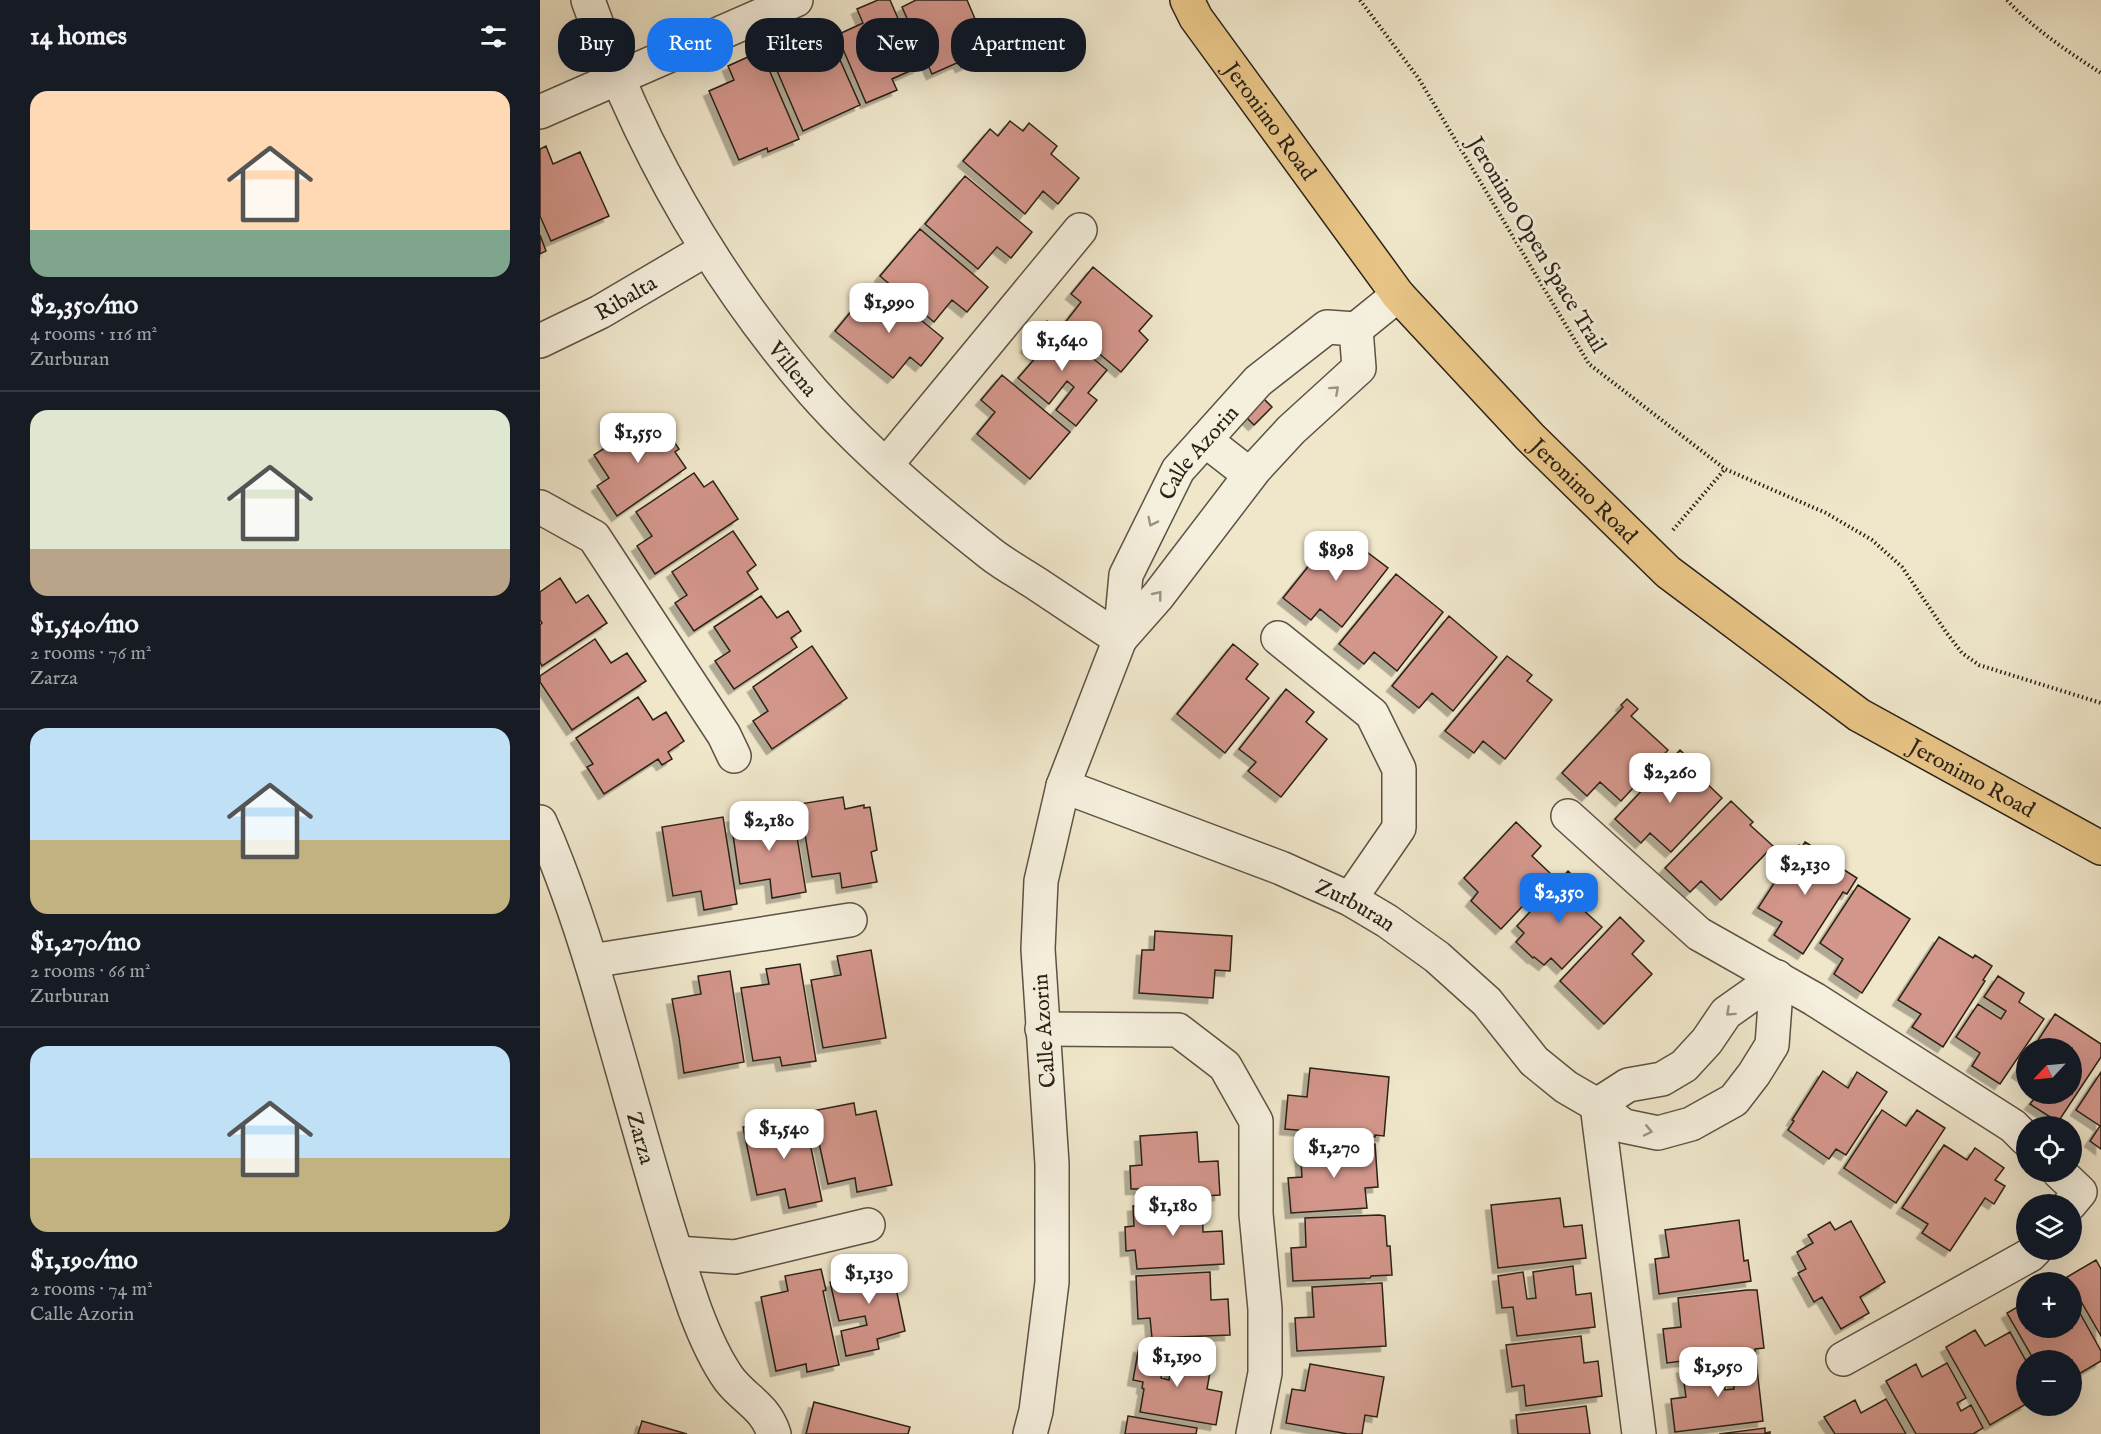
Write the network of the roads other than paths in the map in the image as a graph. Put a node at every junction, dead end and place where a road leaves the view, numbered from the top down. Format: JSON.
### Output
{"nodes":[{"id":1,"x":588,"y":0,"type":"edge"},
{"id":2,"x":796,"y":0,"type":"edge"},
{"id":3,"x":1187,"y":0,"type":"edge"},
{"id":4,"x":617,"y":78,"type":"junction"},
{"id":5,"x":540,"y":112,"type":"edge"},
{"id":6,"x":1080,"y":230,"type":"dead end"},
{"id":7,"x":706,"y":249,"type":"junction"},
{"id":8,"x":1398,"y":295,"type":"junction"},
{"id":9,"x":1356,"y":329,"type":"junction"},
{"id":10,"x":540,"y":341,"type":"edge"},
{"id":11,"x":1205,"y":440,"type":"junction"},
{"id":12,"x":886,"y":465,"type":"junction"},
{"id":13,"x":1250,"y":475,"type":"junction"},
{"id":14,"x":540,"y":507,"type":"edge"},
{"id":15,"x":1278,"y":638,"type":"dead end"},
{"id":16,"x":1120,"y":639,"type":"junction"},
{"id":17,"x":734,"y":756,"type":"dead end"},
{"id":18,"x":1064,"y":786,"type":"junction"},
{"id":19,"x":1568,"y":816,"type":"dead end"},
{"id":20,"x":540,"y":822,"type":"edge"},
{"id":21,"x":2101,"y":848,"type":"edge"},
{"id":22,"x":1350,"y":899,"type":"junction"},
{"id":23,"x":850,"y":920,"type":"dead end"},
{"id":24,"x":591,"y":961,"type":"junction"},
{"id":25,"x":1777,"y":977,"type":"junction"},
{"id":26,"x":1042,"y":1029,"type":"junction"},
{"id":27,"x":1597,"y":1105,"type":"junction"},
{"id":28,"x":2016,"y":1129,"type":"edge"},
{"id":29,"x":2070,"y":1182,"type":"edge"},
{"id":30,"x":2078,"y":1194,"type":"edge"},
{"id":31,"x":868,"y":1225,"type":"dead end"},
{"id":32,"x":677,"y":1252,"type":"junction"},
{"id":33,"x":2022,"y":1260,"type":"edge"},
{"id":34,"x":1843,"y":1359,"type":"dead end"},
{"id":35,"x":774,"y":1434,"type":"edge"},
{"id":36,"x":1030,"y":1434,"type":"edge"},
{"id":37,"x":1253,"y":1434,"type":"edge"},
{"id":38,"x":1639,"y":1434,"type":"edge"}],
"edges":[{"from":1,"to":4,"type":"street","name":"Villena"},
{"from":2,"to":4,"type":"street"},
{"from":3,"to":8,"type":"main road","name":"Jeronimo Road"},
{"from":4,"to":5,"type":"street"},
{"from":4,"to":7,"type":"street","name":"Villena"},
{"from":6,"to":12,"type":"street"},
{"from":7,"to":10,"type":"street","name":"Ribalta"},
{"from":7,"to":12,"type":"street","name":"Villena"},
{"from":8,"to":9,"type":"street"},
{"from":8,"to":21,"type":"main road","name":"Jeronimo Road"},
{"from":9,"to":11,"type":"street","name":"Calle Azorin"},
{"from":13,"to":9,"type":"street","name":"Calle Azorin","one_way":true},
{"from":11,"to":13,"type":"street"},
{"from":11,"to":16,"type":"street","name":"Calle Azorin","one_way":true},
{"from":12,"to":16,"type":"street","name":"Villena"},
{"from":16,"to":13,"type":"street","name":"Calle Azorin","one_way":true},
{"from":14,"to":17,"type":"street"},
{"from":15,"to":22,"type":"street"},
{"from":16,"to":18,"type":"street","name":"Calle Azorin"},
{"from":18,"to":22,"type":"street","name":"Zurburan"},
{"from":18,"to":26,"type":"street","name":"Calle Azorin"},
{"from":19,"to":25,"type":"street"},
{"from":20,"to":24,"type":"street","name":"Zarza"},
{"from":22,"to":27,"type":"street","name":"Zurburan"},
{"from":23,"to":24,"type":"street"},
{"from":24,"to":32,"type":"street","name":"Zarza"},
{"from":25,"to":27,"type":"street","one_way":true},
{"from":27,"to":25,"type":"street","name":"Zurburan","one_way":true},
{"from":25,"to":28,"type":"street"},
{"from":26,"to":36,"type":"street","name":"Calle Azorin"},
{"from":26,"to":37,"type":"street"},
{"from":27,"to":38,"type":"street"},
{"from":29,"to":30,"type":"street"},
{"from":31,"to":32,"type":"street"},
{"from":32,"to":35,"type":"street","name":"Zarza"},
{"from":33,"to":34,"type":"street"}]}
